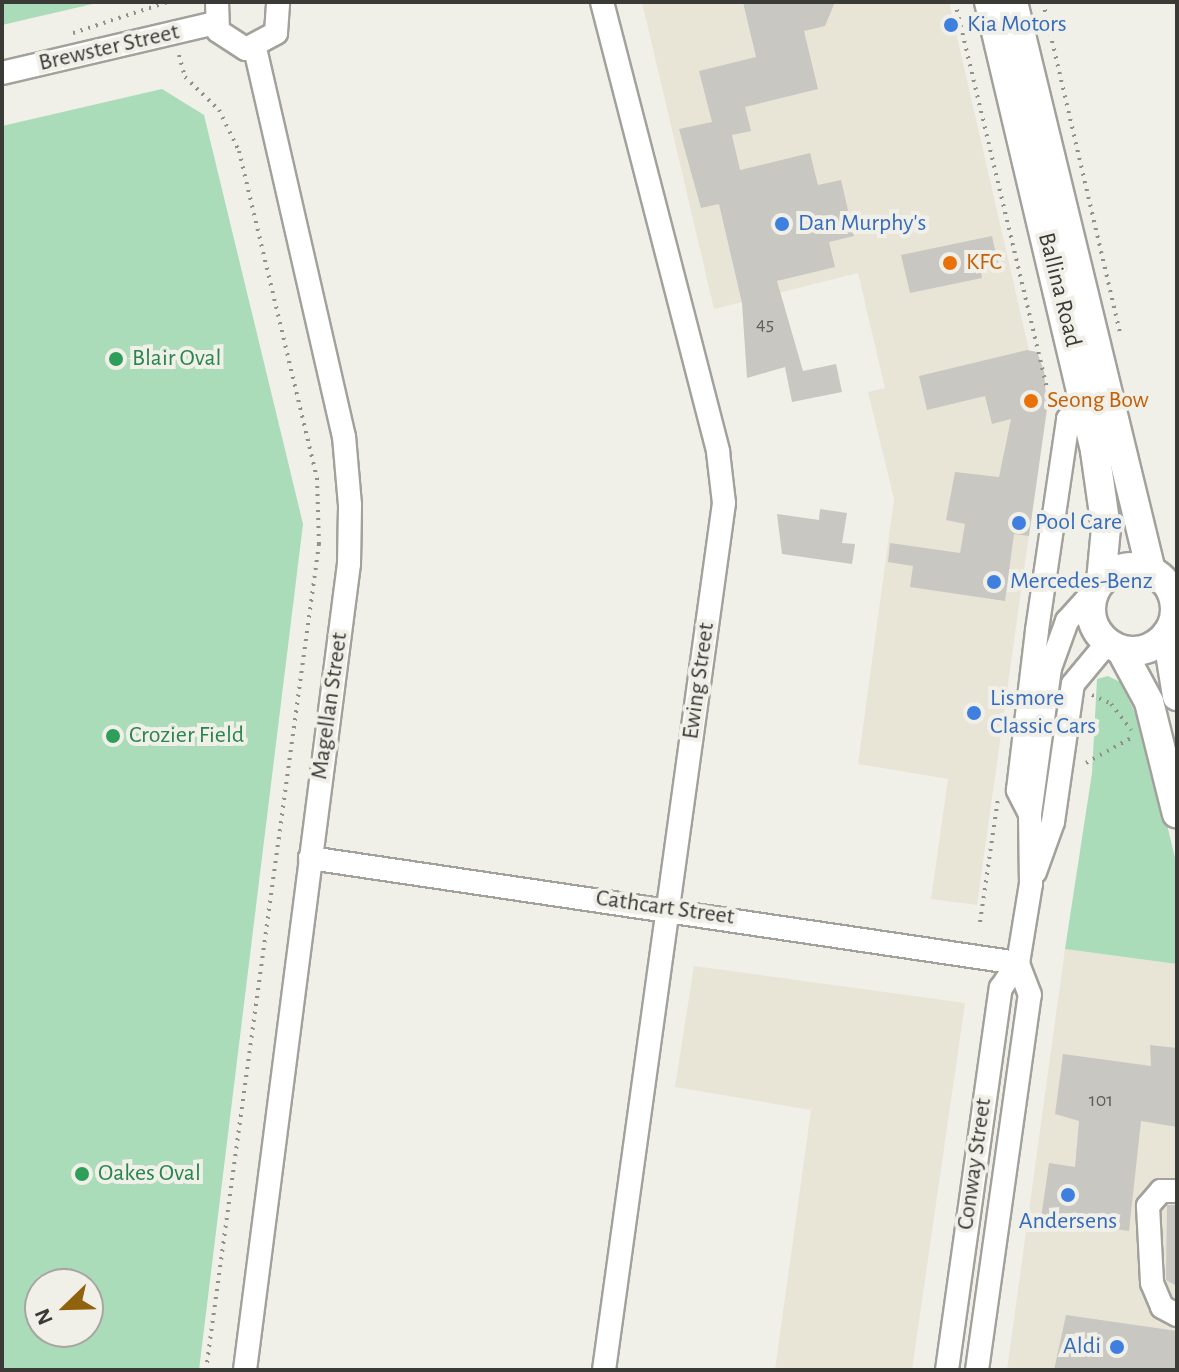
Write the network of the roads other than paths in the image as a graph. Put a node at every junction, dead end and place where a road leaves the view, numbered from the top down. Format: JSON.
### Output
{"nodes":[{"id":1,"x":602,"y":2,"type":"edge"},
{"id":2,"x":989,"y":2,"type":"edge"},
{"id":3,"x":1013,"y":2,"type":"edge"},
{"id":4,"x":286,"y":3,"type":"edge"},
{"id":5,"x":216,"y":12,"type":"edge"},
{"id":6,"x":255,"y":48,"type":"junction"},
{"id":7,"x":2,"y":73,"type":"edge"},
{"id":8,"x":1084,"y":398,"type":"junction"},
{"id":9,"x":1162,"y":570,"type":"edge"},
{"id":10,"x":1098,"y":586,"type":"junction"},
{"id":11,"x":1173,"y":623,"type":"edge"},
{"id":12,"x":1114,"y":647,"type":"junction"},
{"id":13,"x":1177,"y":696,"type":"edge"},
{"id":14,"x":1030,"y":814,"type":"junction"},
{"id":15,"x":1177,"y":814,"type":"edge"},
{"id":16,"x":310,"y":858,"type":"junction"},
{"id":17,"x":1031,"y":884,"type":"junction"},
{"id":18,"x":669,"y":908,"type":"junction"},
{"id":19,"x":1018,"y":963,"type":"junction"},
{"id":20,"x":1177,"y":1191,"type":"edge"},
{"id":21,"x":1177,"y":1315,"type":"edge"},
{"id":22,"x":245,"y":1370,"type":"edge"},
{"id":23,"x":604,"y":1370,"type":"edge"},
{"id":24,"x":947,"y":1370,"type":"edge"},
{"id":25,"x":977,"y":1370,"type":"edge"}],
"edges":[{"from":1,"to":18,"type":"street","name":"Ewing Street"},
{"from":2,"to":8,"type":"main road","name":"Ballina Road"},
{"from":3,"to":9,"type":"main road","name":"Ballina Road"},
{"from":4,"to":6,"type":"street"},
{"from":5,"to":6,"type":"street"},
{"from":5,"to":7,"type":"street","name":"Brewster Street"},
{"from":6,"to":16,"type":"street","name":"Magellan Street"},
{"from":8,"to":10,"type":"main road","name":"Ballina Road"},
{"from":8,"to":14,"type":"street"},
{"from":9,"to":10,"type":"main road"},
{"from":9,"to":11,"type":"main road"},
{"from":10,"to":12,"type":"main road"},
{"from":10,"to":14,"type":"street","name":"Conway Street"},
{"from":11,"to":12,"type":"main road"},
{"from":11,"to":13,"type":"main road"},
{"from":12,"to":15,"type":"main road"},
{"from":12,"to":17,"type":"street","name":"Conway Street"},
{"from":14,"to":17,"type":"street","name":"Conway Street"},
{"from":16,"to":18,"type":"street","name":"Cathcart Street"},
{"from":16,"to":22,"type":"street","name":"Magellan Street"},
{"from":17,"to":19,"type":"street","name":"Conway Street"},
{"from":18,"to":19,"type":"street","name":"Cathcart Street"},
{"from":18,"to":23,"type":"street","name":"Ewing Street"},
{"from":19,"to":24,"type":"street","name":"Conway Street"},
{"from":19,"to":25,"type":"street","name":"Conway Street"},
{"from":20,"to":21,"type":"street"}]}
